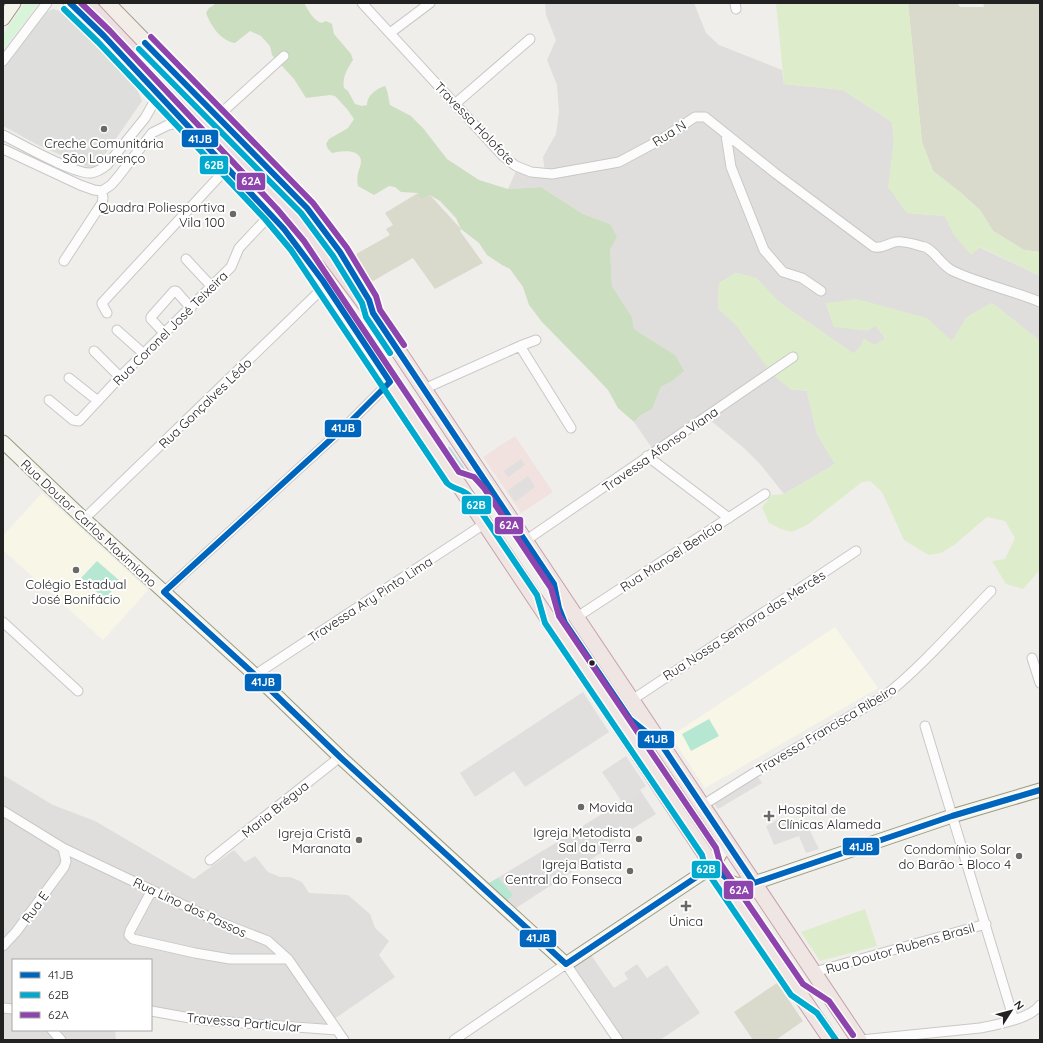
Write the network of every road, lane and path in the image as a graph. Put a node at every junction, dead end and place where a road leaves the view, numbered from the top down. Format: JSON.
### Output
{"nodes":[{"id":1,"x":14,"y":3,"type":"edge"},
{"id":2,"x":47,"y":3,"type":"edge"},
{"id":3,"x":70,"y":3,"type":"edge"},
{"id":4,"x":85,"y":3,"type":"edge"},
{"id":5,"x":362,"y":3,"type":"edge"},
{"id":6,"x":430,"y":3,"type":"edge"},
{"id":7,"x":108,"y":4,"type":"edge"},
{"id":8,"x":3,"y":18,"type":"edge"},
{"id":9,"x":122,"y":19,"type":"junction"},
{"id":10,"x":390,"y":33,"type":"junction"},
{"id":11,"x":104,"y":36,"type":"junction"},
{"id":12,"x":530,"y":39,"type":"dead end"},
{"id":13,"x":284,"y":56,"type":"dead end"},
{"id":14,"x":3,"y":61,"type":"edge"},
{"id":15,"x":158,"y":95,"type":"junction"},
{"id":16,"x":454,"y":104,"type":"junction"},
{"id":17,"x":186,"y":111,"type":"junction"},
{"id":18,"x":218,"y":116,"type":"junction"},
{"id":19,"x":3,"y":135,"type":"edge"},
{"id":20,"x":726,"y":135,"type":"junction"},
{"id":21,"x":3,"y":149,"type":"edge"},
{"id":22,"x":619,"y":162,"type":"joint"},
{"id":23,"x":226,"y":168,"type":"junction"},
{"id":24,"x":102,"y":191,"type":"junction"},
{"id":25,"x":271,"y":214,"type":"junction"},
{"id":26,"x":186,"y":259,"type":"dead end"},
{"id":27,"x":64,"y":261,"type":"dead end"},
{"id":28,"x":324,"y":284,"type":"junction"},
{"id":29,"x":212,"y":287,"type":"junction"},
{"id":30,"x":821,"y":291,"type":"dead end"},
{"id":31,"x":1040,"y":302,"type":"edge"},
{"id":32,"x":191,"y":308,"type":"junction"},
{"id":33,"x":107,"y":313,"type":"dead end"},
{"id":34,"x":374,"y":313,"type":"junction"},
{"id":35,"x":117,"y":330,"type":"dead end"},
{"id":36,"x":165,"y":334,"type":"junction"},
{"id":37,"x":536,"y":340,"type":"dead end"},
{"id":38,"x":520,"y":346,"type":"junction"},
{"id":39,"x":94,"y":352,"type":"dead end"},
{"id":40,"x":144,"y":354,"type":"junction"},
{"id":41,"x":793,"y":357,"type":"dead end"},
{"id":42,"x":69,"y":378,"type":"dead end"},
{"id":43,"x":120,"y":378,"type":"junction"},
{"id":44,"x":390,"y":382,"type":"junction"},
{"id":45,"x":424,"y":389,"type":"junction"},
{"id":46,"x":49,"y":400,"type":"dead end"},
{"id":47,"x":98,"y":401,"type":"junction"},
{"id":48,"x":571,"y":428,"type":"dead end"},
{"id":49,"x":3,"y":442,"type":"edge"},
{"id":50,"x":647,"y":456,"type":"junction"},
{"id":51,"x":765,"y":494,"type":"dead end"},
{"id":52,"x":729,"y":518,"type":"junction"},
{"id":53,"x":84,"y":519,"type":"junction"},
{"id":54,"x":484,"y":524,"type":"junction"},
{"id":55,"x":525,"y":541,"type":"junction"},
{"id":56,"x":856,"y":551,"type":"dead end"},
{"id":57,"x":991,"y":591,"type":"dead end"},
{"id":58,"x":164,"y":592,"type":"junction"},
{"id":59,"x":577,"y":617,"type":"junction"},
{"id":60,"x":3,"y":622,"type":"edge"},
{"id":61,"x":1032,"y":658,"type":"dead end"},
{"id":62,"x":255,"y":675,"type":"junction"},
{"id":63,"x":1040,"y":684,"type":"edge"},
{"id":64,"x":78,"y":691,"type":"dead end"},
{"id":65,"x":632,"y":700,"type":"junction"},
{"id":66,"x":925,"y":726,"type":"dead end"},
{"id":67,"x":340,"y":757,"type":"junction"},
{"id":68,"x":1040,"y":790,"type":"edge"},
{"id":69,"x":702,"y":805,"type":"junction"},
{"id":70,"x":4,"y":814,"type":"edge"},
{"id":71,"x":952,"y":816,"type":"junction"},
{"id":72,"x":725,"y":839,"type":"junction"},
{"id":73,"x":63,"y":848,"type":"junction"},
{"id":74,"x":85,"y":858,"type":"junction"},
{"id":75,"x":210,"y":860,"type":"dead end"},
{"id":76,"x":713,"y":866,"type":"junction"},
{"id":77,"x":64,"y":867,"type":"junction"},
{"id":78,"x":754,"y":882,"type":"junction"},
{"id":79,"x":152,"y":890,"type":"junction"},
{"id":80,"x":986,"y":924,"type":"junction"},
{"id":81,"x":3,"y":946,"type":"edge"},
{"id":82,"x":288,"y":959,"type":"junction"},
{"id":83,"x":566,"y":964,"type":"junction"},
{"id":84,"x":814,"y":972,"type":"junction"},
{"id":85,"x":1040,"y":1005,"type":"edge"},
{"id":86,"x":152,"y":1011,"type":"edge"},
{"id":87,"x":1014,"y":1020,"type":"junction"},
{"id":88,"x":337,"y":1030,"type":"junction"},
{"id":89,"x":53,"y":1031,"type":"edge"},
{"id":90,"x":61,"y":1040,"type":"edge"},
{"id":91,"x":344,"y":1040,"type":"edge"},
{"id":92,"x":454,"y":1040,"type":"edge"},
{"id":93,"x":618,"y":1040,"type":"edge"},
{"id":94,"x":831,"y":1040,"type":"edge"},
{"id":95,"x":860,"y":1040,"type":"edge"}],
"edges":[{"from":1,"to":8,"type":"main road"},
{"from":2,"to":14,"type":"street"},
{"from":3,"to":11,"type":"main road"},
{"from":4,"to":17,"type":"highway","bridge":true},
{"from":5,"to":10,"type":"street","name":"Travessa Holofote"},
{"from":6,"to":10,"type":"street"},
{"from":7,"to":9,"type":"main road"},
{"from":7,"to":17,"type":"highway"},
{"from":9,"to":11,"type":"main road"},
{"from":9,"to":18,"type":"main road"},
{"from":10,"to":16,"type":"street","name":"Travessa Holofote"},
{"from":11,"to":15,"type":"main road"},
{"from":12,"to":16,"type":"street"},
{"from":13,"to":18,"type":"street"},
{"from":15,"to":17,"type":"main road"},
{"from":15,"to":19,"type":"street"},
{"from":16,"to":22,"type":"street","name":"Travessa Holofote"},
{"from":17,"to":23,"type":"main road"},
{"from":17,"to":24,"type":"street"},
{"from":17,"to":28,"type":"highway"},
{"from":17,"to":34,"type":"highway"},
{"from":18,"to":34,"type":"main road"},
{"from":20,"to":22,"type":"street","name":"Rua N"},
{"from":20,"to":30,"type":"street"},
{"from":20,"to":31,"type":"street","name":"Rua N"},
{"from":21,"to":24,"type":"street"},
{"from":23,"to":25,"type":"main road"},
{"from":23,"to":33,"type":"street"},
{"from":24,"to":27,"type":"street"},
{"from":25,"to":28,"type":"main road"},
{"from":25,"to":29,"type":"street","name":"Rua Coronel José Teixeira"},
{"from":26,"to":29,"type":"street"},
{"from":28,"to":44,"type":"highway"},
{"from":28,"to":53,"type":"street","name":"Rua Gonçalves Lêdo"},
{"from":29,"to":32,"type":"street","name":"Rua Coronel José Teixeira"},
{"from":32,"to":36,"type":"street","name":"Rua Coronel José Teixeira"},
{"from":32,"to":36,"type":"street"},
{"from":34,"to":45,"type":"highway"},
{"from":35,"to":40,"type":"street"},
{"from":36,"to":40,"type":"street","name":"Rua Coronel José Teixeira"},
{"from":37,"to":38,"type":"street"},
{"from":38,"to":45,"type":"street"},
{"from":38,"to":48,"type":"street"},
{"from":39,"to":43,"type":"street"},
{"from":40,"to":43,"type":"street","name":"Rua Coronel José Teixeira"},
{"from":41,"to":50,"type":"street","name":"Travessa Afonso Viana"},
{"from":42,"to":47,"type":"street"},
{"from":43,"to":47,"type":"street","name":"Rua Coronel José Teixeira"},
{"from":44,"to":54,"type":"highway"},
{"from":44,"to":58,"type":"street"},
{"from":45,"to":55,"type":"highway"},
{"from":46,"to":47,"type":"street","name":"Rua Coronel José Teixeira"},
{"from":49,"to":53,"type":"main road","name":"Rua Doutor Carlos Maximiano"},
{"from":50,"to":52,"type":"street"},
{"from":50,"to":55,"type":"street","name":"Travessa Afonso Viana"},
{"from":51,"to":52,"type":"street","name":"Rua Manoel Benício"},
{"from":52,"to":59,"type":"street","name":"Rua Manoel Benício"},
{"from":53,"to":58,"type":"main road","name":"Rua Doutor Carlos Maximiano"},
{"from":54,"to":62,"type":"street","name":"Travessa Ary Pinto Lima"},
{"from":54,"to":76,"type":"highway"},
{"from":55,"to":59,"type":"highway"},
{"from":56,"to":65,"type":"street","name":"Rua Nossa Senhora das Mercês"},
{"from":57,"to":69,"type":"street","name":"Travessa Francisca Ribeiro"},
{"from":58,"to":62,"type":"main road","name":"Rua Doutor Carlos Maximiano"},
{"from":59,"to":65,"type":"highway"},
{"from":60,"to":64,"type":"street"},
{"from":61,"to":63,"type":"street"},
{"from":62,"to":67,"type":"main road","name":"Rua Doutor Carlos Maximiano"},
{"from":65,"to":69,"type":"highway"},
{"from":66,"to":71,"type":"street"},
{"from":67,"to":75,"type":"street","name":"Maria Brégua"},
{"from":67,"to":83,"type":"main road","name":"Rua Doutor Carlos Maximiano"},
{"from":68,"to":71,"type":"main road"},
{"from":69,"to":72,"type":"highway"},
{"from":70,"to":73,"type":"street","name":"Rua Lino dos Passos"},
{"from":71,"to":78,"type":"main road"},
{"from":71,"to":80,"type":"street"},
{"from":72,"to":76,"type":"main road"},
{"from":72,"to":78,"type":"highway"},
{"from":73,"to":74,"type":"street","name":"Rua Lino dos Passos"},
{"from":73,"to":77,"type":"street"},
{"from":74,"to":77,"type":"street","name":"Rua E"},
{"from":74,"to":79,"type":"street","name":"Rua Lino dos Passos"},
{"from":76,"to":78,"type":"main road"},
{"from":76,"to":83,"type":"main road"},
{"from":76,"to":94,"type":"highway"},
{"from":77,"to":81,"type":"street","name":"Rua E"},
{"from":78,"to":84,"type":"highway"},
{"from":79,"to":82,"type":"street","name":"Rua Lino dos Passos"},
{"from":79,"to":82,"type":"street"},
{"from":80,"to":84,"type":"street","name":"Rua Doutor Rubens Brasil"},
{"from":80,"to":87,"type":"street"},
{"from":82,"to":88,"type":"street","name":"Rua Lino dos Passos"},
{"from":83,"to":92,"type":"street"},
{"from":83,"to":93,"type":"street","name":"Rua Doutor Carlos Maximiano"},
{"from":84,"to":95,"type":"highway"},
{"from":85,"to":87,"type":"street"},
{"from":86,"to":88,"type":"street","name":"Travessa Particular"},
{"from":87,"to":95,"type":"street"},
{"from":88,"to":91,"type":"street","name":"Rua Lino dos Passos"},
{"from":89,"to":90,"type":"street"}]}
